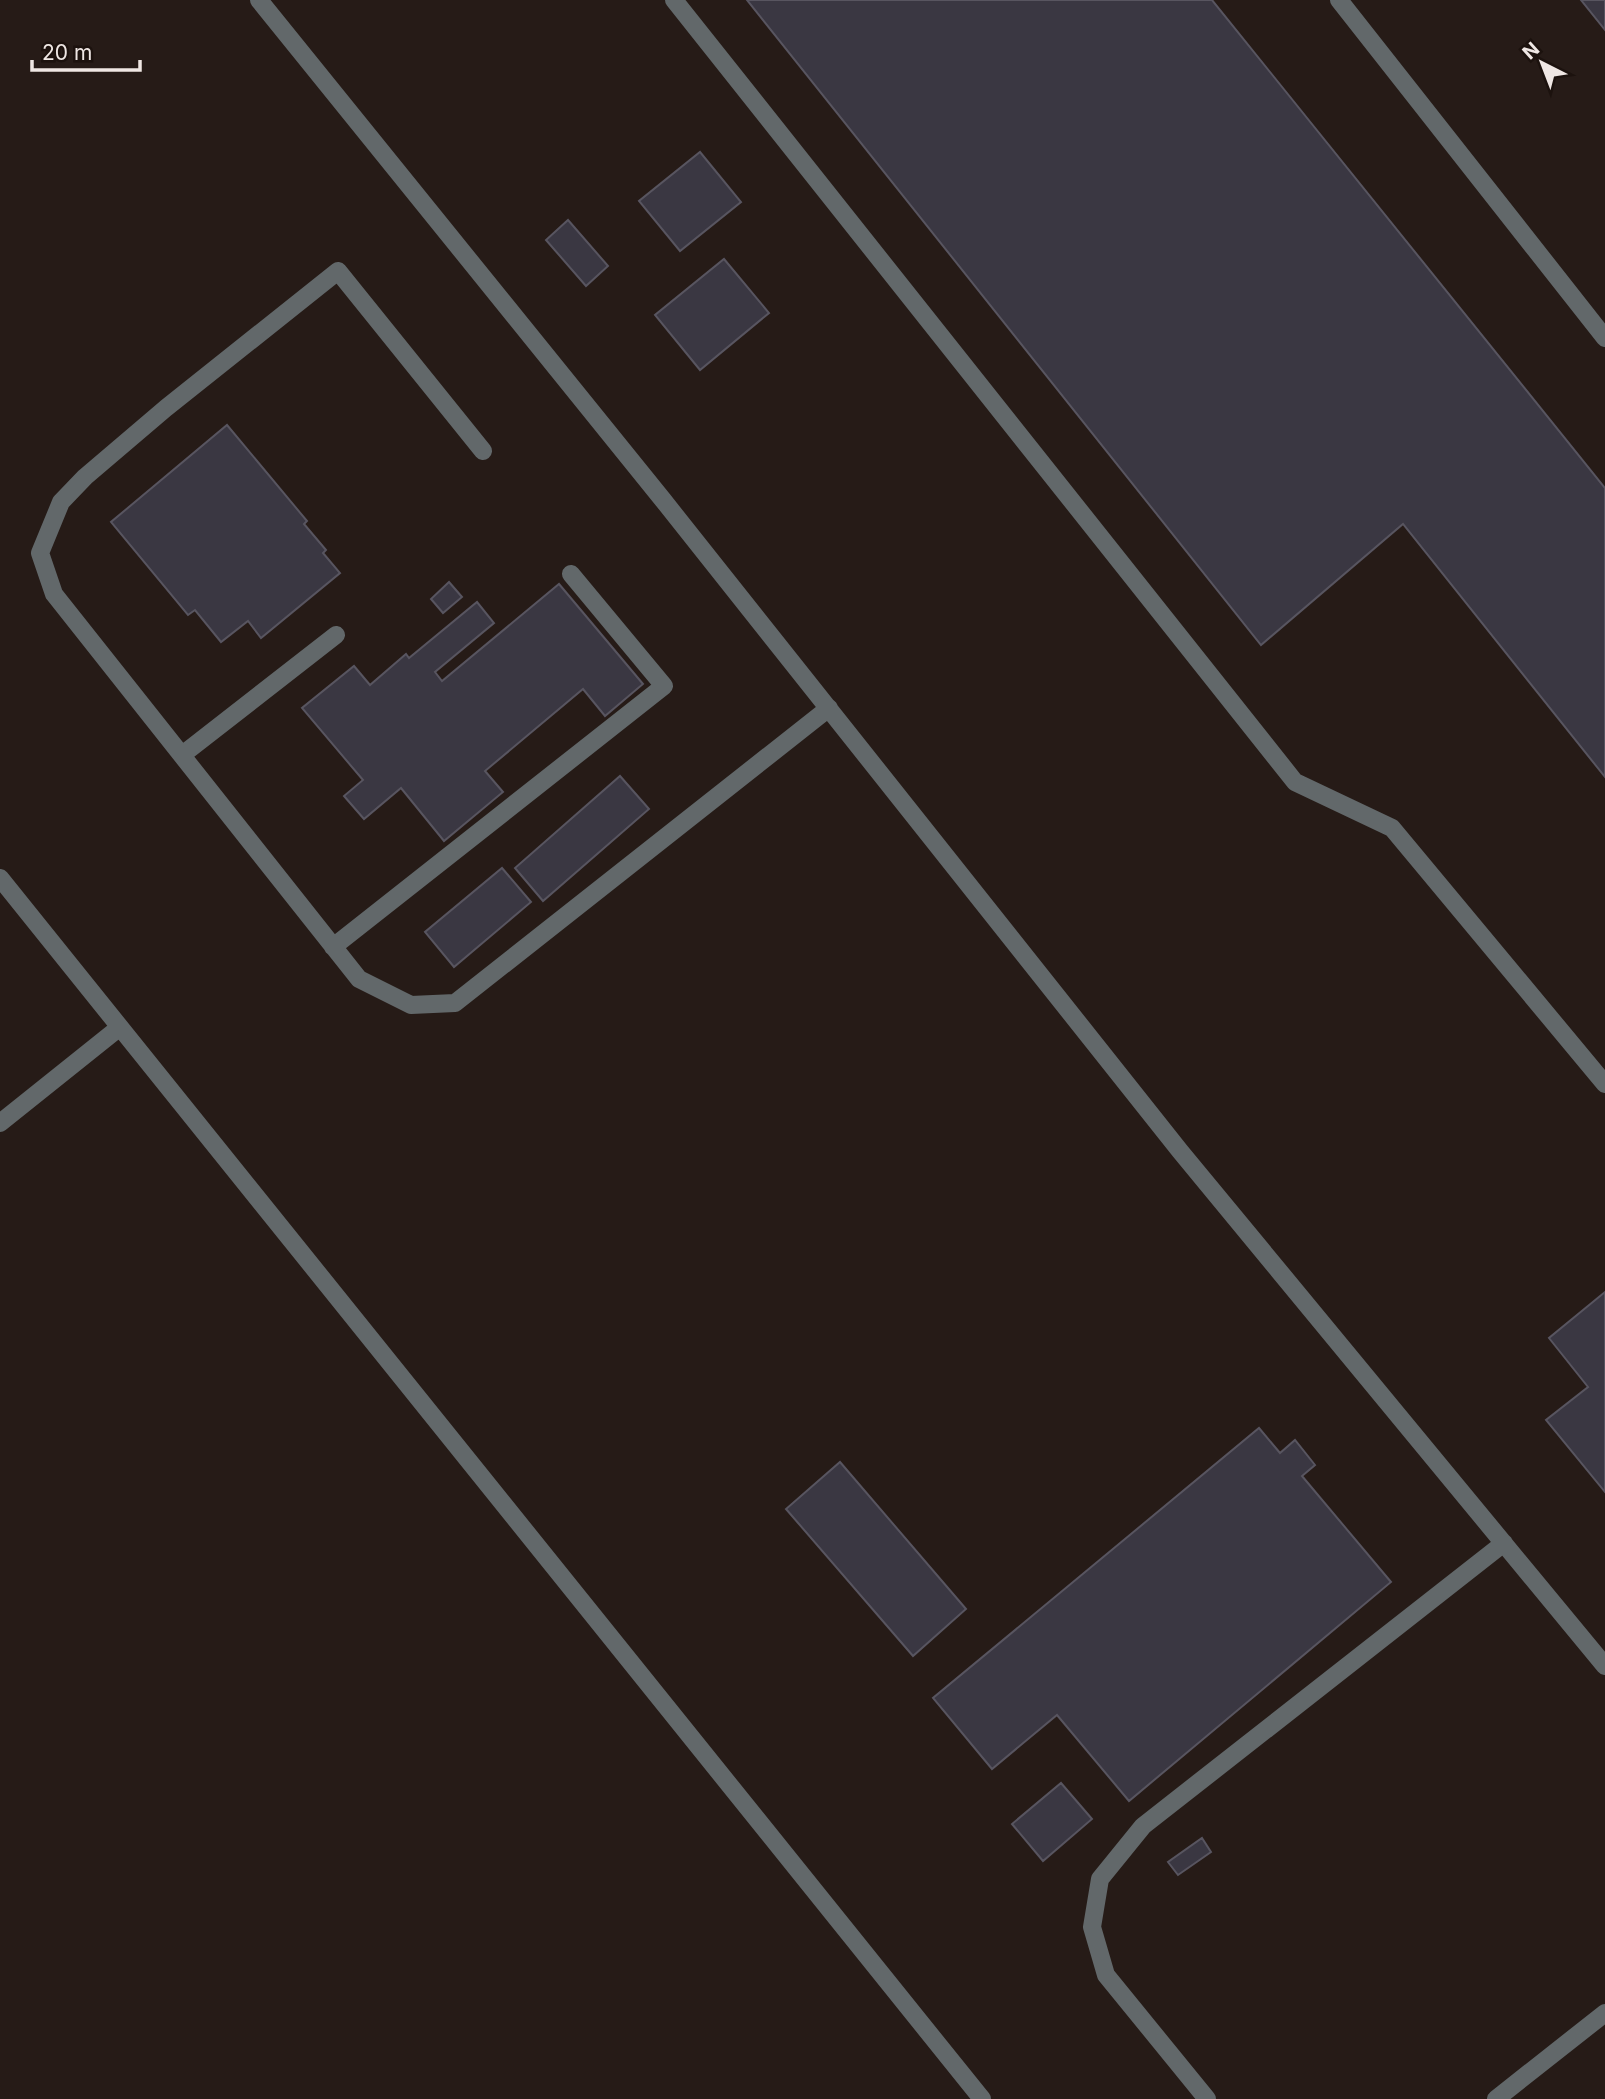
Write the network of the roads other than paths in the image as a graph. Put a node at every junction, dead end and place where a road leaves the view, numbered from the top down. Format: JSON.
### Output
{"nodes":[{"id":1,"x":259,"y":0,"type":"edge"},
{"id":2,"x":674,"y":0,"type":"edge"},
{"id":3,"x":1339,"y":0,"type":"edge"},
{"id":4,"x":1605,"y":338,"type":"edge"},
{"id":5,"x":483,"y":451,"type":"dead end"},
{"id":6,"x":571,"y":574,"type":"dead end"},
{"id":7,"x":336,"y":635,"type":"dead end"},
{"id":8,"x":829,"y":708,"type":"junction"},
{"id":9,"x":182,"y":755,"type":"junction"},
{"id":10,"x":0,"y":878,"type":"edge"},
{"id":11,"x":333,"y":947,"type":"junction"},
{"id":12,"x":120,"y":1027,"type":"junction"},
{"id":13,"x":1605,"y":1084,"type":"edge"},
{"id":14,"x":0,"y":1123,"type":"edge"},
{"id":15,"x":1504,"y":1543,"type":"junction"},
{"id":16,"x":1605,"y":1666,"type":"edge"},
{"id":17,"x":1605,"y":2013,"type":"edge"},
{"id":18,"x":982,"y":2099,"type":"edge"},
{"id":19,"x":1207,"y":2099,"type":"edge"},
{"id":20,"x":1496,"y":2099,"type":"edge"}],
"edges":[{"from":1,"to":8,"type":"lane"},
{"from":2,"to":13,"type":"lane"},
{"from":3,"to":4,"type":"lane"},
{"from":5,"to":9,"type":"lane"},
{"from":6,"to":11,"type":"lane"},
{"from":7,"to":9,"type":"lane"},
{"from":8,"to":11,"type":"lane"},
{"from":8,"to":15,"type":"lane"},
{"from":9,"to":11,"type":"lane"},
{"from":10,"to":12,"type":"lane"},
{"from":12,"to":14,"type":"lane"},
{"from":12,"to":18,"type":"lane"},
{"from":15,"to":16,"type":"lane"},
{"from":15,"to":19,"type":"lane"},
{"from":17,"to":20,"type":"lane"}]}
